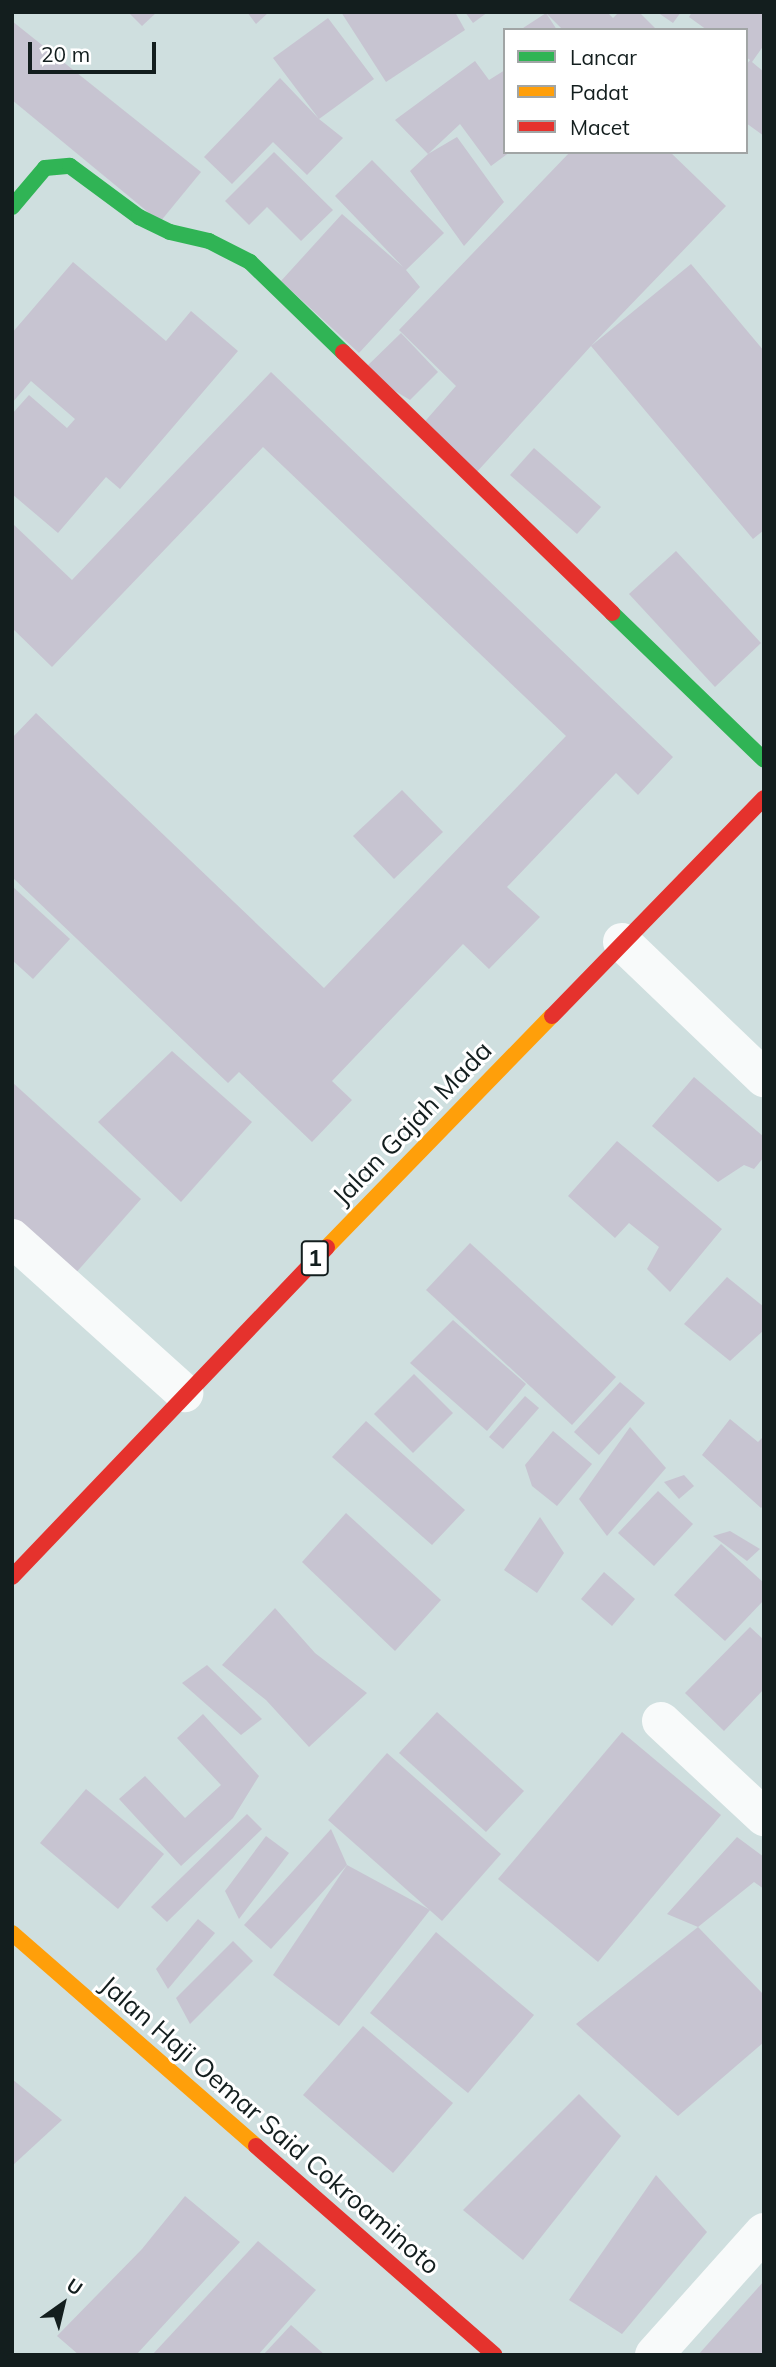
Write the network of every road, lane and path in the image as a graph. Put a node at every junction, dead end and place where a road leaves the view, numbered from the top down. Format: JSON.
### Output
{"nodes":[{"id":1,"x":12,"y":207,"type":"edge"},
{"id":2,"x":764,"y":760,"type":"edge"},
{"id":3,"x":764,"y":798,"type":"edge"},
{"id":4,"x":622,"y":943,"type":"junction"},
{"id":5,"x":764,"y":1078,"type":"edge"},
{"id":6,"x":12,"y":1238,"type":"edge"},
{"id":7,"x":184,"y":1394,"type":"junction"},
{"id":8,"x":12,"y":1577,"type":"edge"},
{"id":9,"x":661,"y":1720,"type":"dead end"},
{"id":10,"x":764,"y":1817,"type":"edge"},
{"id":11,"x":12,"y":1933,"type":"edge"},
{"id":12,"x":764,"y":2232,"type":"edge"},
{"id":13,"x":495,"y":2355,"type":"edge"},
{"id":14,"x":654,"y":2355,"type":"edge"}],
"edges":[{"from":1,"to":2,"type":"main road"},
{"from":3,"to":4,"type":"main road","name":"Jalan Gajah Mada","number":"1"},
{"from":4,"to":5,"type":"street"},
{"from":4,"to":7,"type":"main road","name":"Jalan Gajah Mada","number":"1"},
{"from":6,"to":7,"type":"street"},
{"from":7,"to":8,"type":"main road","name":"Jalan Gajah Mada","number":"1"},
{"from":9,"to":10,"type":"street"},
{"from":11,"to":13,"type":"main road","name":"Jalan Haji Oemar Said Cokroaminoto"},
{"from":12,"to":14,"type":"street"}]}
